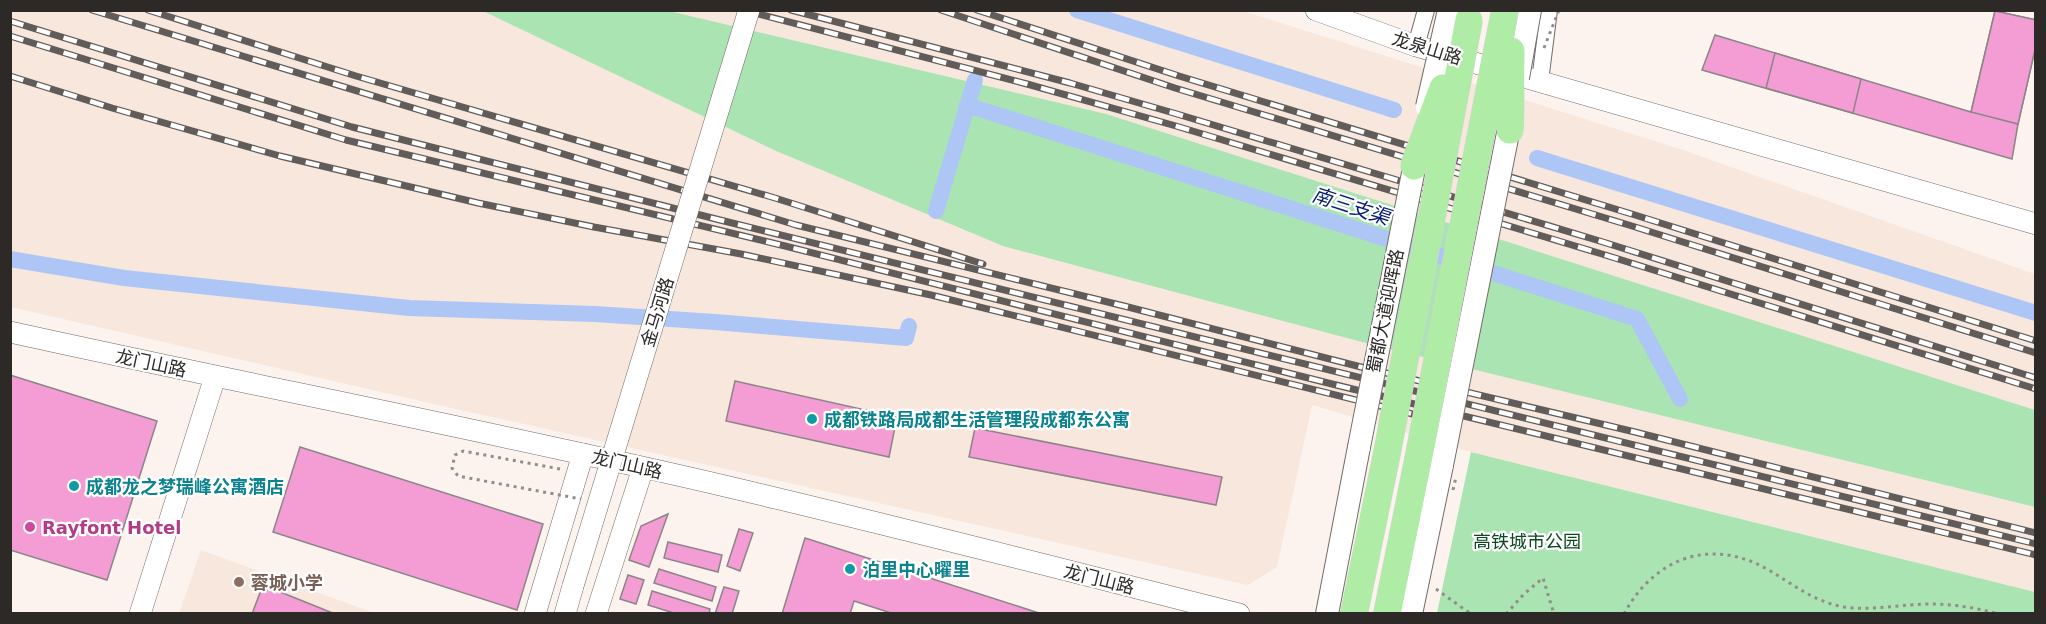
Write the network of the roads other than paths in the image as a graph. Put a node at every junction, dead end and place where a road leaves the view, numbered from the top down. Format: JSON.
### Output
{"nodes":[{"id":1,"x":749,"y":10,"type":"edge"},
{"id":2,"x":1316,"y":10,"type":"edge"},
{"id":3,"x":1426,"y":10,"type":"edge"},
{"id":4,"x":1504,"y":10,"type":"edge"},
{"id":5,"x":1511,"y":10,"type":"edge"},
{"id":6,"x":1530,"y":10,"type":"edge"},
{"id":7,"x":1549,"y":10,"type":"edge"},
{"id":8,"x":1463,"y":14,"type":"edge"},
{"id":9,"x":1416,"y":46,"type":"junction"},
{"id":10,"x":1540,"y":81,"type":"junction"},
{"id":11,"x":1510,"y":130,"type":"junction"},
{"id":12,"x":1414,"y":166,"type":"joint"},
{"id":13,"x":2036,"y":224,"type":"edge"},
{"id":14,"x":10,"y":332,"type":"edge"},
{"id":15,"x":215,"y":377,"type":"junction"},
{"id":16,"x":583,"y":454,"type":"junction"},
{"id":17,"x":1430,"y":462,"type":"junction"},
{"id":18,"x":642,"y":468,"type":"junction"},
{"id":19,"x":140,"y":614,"type":"edge"},
{"id":20,"x":535,"y":614,"type":"edge"},
{"id":21,"x":565,"y":614,"type":"edge"},
{"id":22,"x":596,"y":614,"type":"edge"},
{"id":23,"x":1239,"y":614,"type":"edge"},
{"id":24,"x":1327,"y":614,"type":"edge"},
{"id":25,"x":1354,"y":614,"type":"edge"},
{"id":26,"x":1387,"y":614,"type":"edge"},
{"id":27,"x":1411,"y":614,"type":"edge"}],
"edges":[{"from":1,"to":21,"type":"street","name":"金马河路","bridge":true},
{"from":2,"to":9,"type":"street","name":"龙泉山路"},
{"from":3,"to":9,"type":"street"},
{"from":4,"to":17,"type":"highway","bridge":true},
{"from":5,"to":11,"type":"highway","bridge":true},
{"from":6,"to":11,"type":"main road","bridge":true},
{"from":7,"to":10,"type":"street"},
{"from":8,"to":12,"type":"highway","bridge":true},
{"from":8,"to":25,"type":"highway","name":"蜀都大道迎晖路","bridge":true},
{"from":9,"to":10,"type":"street","name":"龙泉山路"},
{"from":10,"to":13,"type":"street","name":"龙泉山路"},
{"from":11,"to":17,"type":"main road","bridge":true},
{"from":12,"to":24,"type":"main road","name":"蜀都大道迎晖路","bridge":true},
{"from":14,"to":15,"type":"street","name":"龙门山路"},
{"from":15,"to":16,"type":"street","name":"龙门山路"},
{"from":15,"to":19,"type":"street"},
{"from":16,"to":18,"type":"street","name":"龙门山路"},
{"from":16,"to":20,"type":"street"},
{"from":17,"to":26,"type":"highway"},
{"from":17,"to":27,"type":"main road"},
{"from":18,"to":22,"type":"street"},
{"from":18,"to":23,"type":"street","name":"龙门山路"}]}
